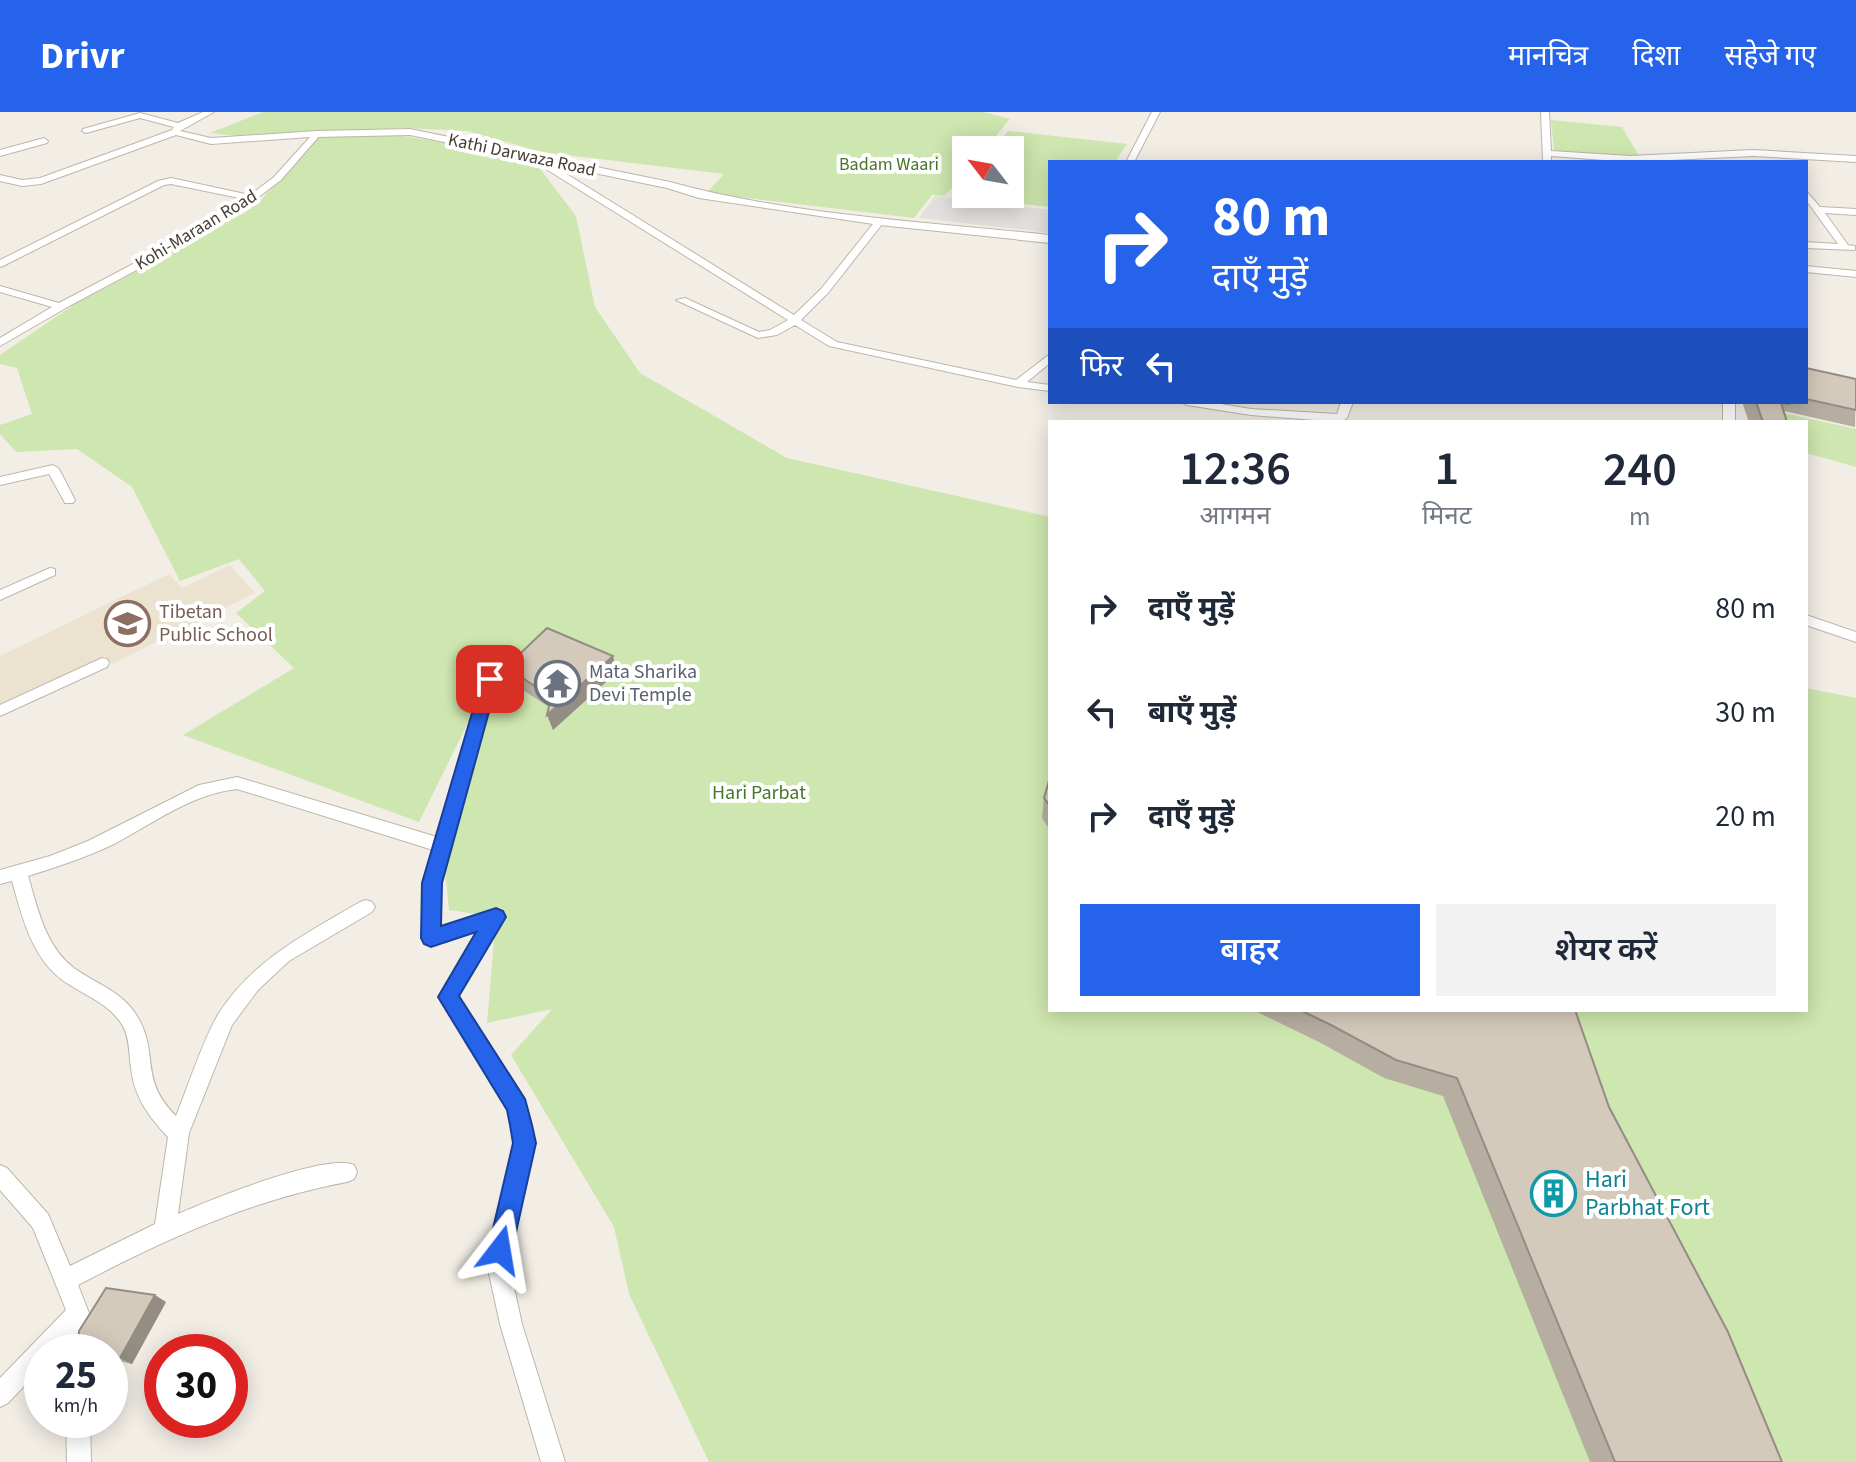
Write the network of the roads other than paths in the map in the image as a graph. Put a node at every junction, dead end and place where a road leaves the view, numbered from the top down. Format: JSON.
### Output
{"nodes":[{"id":1,"x":210,"y":112,"type":"edge"},
{"id":2,"x":1156,"y":112,"type":"edge"},
{"id":3,"x":1545,"y":112,"type":"edge"},
{"id":4,"x":177,"y":129,"type":"junction"},
{"id":5,"x":86,"y":131,"type":"dead end"},
{"id":6,"x":317,"y":134,"type":"junction"},
{"id":7,"x":44,"y":141,"type":"dead end"},
{"id":8,"x":0,"y":153,"type":"edge"},
{"id":9,"x":1548,"y":157,"type":"edge"},
{"id":10,"x":1856,"y":159,"type":"edge"},
{"id":11,"x":1131,"y":160,"type":"edge"},
{"id":12,"x":541,"y":162,"type":"dead end"},
{"id":13,"x":0,"y":178,"type":"edge"},
{"id":14,"x":1808,"y":196,"type":"edge"},
{"id":15,"x":251,"y":198,"type":"junction"},
{"id":16,"x":1856,"y":212,"type":"edge"},
{"id":17,"x":1822,"y":213,"type":"junction"},
{"id":18,"x":1808,"y":215,"type":"edge"},
{"id":19,"x":880,"y":221,"type":"junction"},
{"id":20,"x":1048,"y":239,"type":"edge"},
{"id":21,"x":1808,"y":245,"type":"edge"},
{"id":22,"x":1850,"y":248,"type":"edge"},
{"id":23,"x":0,"y":264,"type":"edge"},
{"id":24,"x":1808,"y":269,"type":"edge"},
{"id":25,"x":1854,"y":277,"type":"edge"},
{"id":26,"x":0,"y":289,"type":"edge"},
{"id":27,"x":681,"y":300,"type":"dead end"},
{"id":28,"x":59,"y":306,"type":"junction"},
{"id":29,"x":795,"y":320,"type":"junction"},
{"id":30,"x":0,"y":343,"type":"edge"},
{"id":31,"x":1048,"y":359,"type":"edge"},
{"id":32,"x":1018,"y":384,"type":"junction"},
{"id":33,"x":1048,"y":388,"type":"edge"},
{"id":34,"x":1200,"y":404,"type":"edge"},
{"id":35,"x":1340,"y":420,"type":"edge"},
{"id":36,"x":0,"y":481,"type":"edge"},
{"id":37,"x":69,"y":500,"type":"dead end"},
{"id":38,"x":50,"y":572,"type":"dead end"},
{"id":39,"x":0,"y":595,"type":"edge"},
{"id":40,"x":1808,"y":621,"type":"edge"},
{"id":41,"x":1856,"y":637,"type":"edge"},
{"id":42,"x":102,"y":663,"type":"dead end"},
{"id":43,"x":490,"y":679,"type":"dead end"},
{"id":44,"x":0,"y":711,"type":"edge"},
{"id":45,"x":443,"y":846,"type":"junction"},
{"id":46,"x":9,"y":874,"type":"edge"},
{"id":47,"x":366,"y":907,"type":"dead end"},
{"id":48,"x":179,"y":1133,"type":"junction"},
{"id":49,"x":347,"y":1172,"type":"dead end"},
{"id":50,"x":0,"y":1175,"type":"edge"},
{"id":51,"x":165,"y":1228,"type":"junction"},
{"id":52,"x":65,"y":1280,"type":"junction"},
{"id":53,"x":78,"y":1313,"type":"junction"},
{"id":54,"x":78,"y":1334,"type":"edge"},
{"id":55,"x":0,"y":1395,"type":"edge"},
{"id":56,"x":78,"y":1438,"type":"edge"},
{"id":57,"x":79,"y":1462,"type":"edge"},
{"id":58,"x":553,"y":1462,"type":"edge"}],
"edges":[{"from":1,"to":4,"type":"street"},
{"from":2,"to":11,"type":"street"},
{"from":3,"to":9,"type":"street"},
{"from":4,"to":5,"type":"street","name":"Kathi Darwaza Road"},
{"from":4,"to":6,"type":"street","name":"Kathi Darwaza Road"},
{"from":4,"to":13,"type":"street"},
{"from":6,"to":15,"type":"street","name":"Kohi-Maraan Road"},
{"from":6,"to":19,"type":"street","name":"Kathi Darwaza Road"},
{"from":7,"to":8,"type":"street"},
{"from":9,"to":10,"type":"street"},
{"from":12,"to":29,"type":"street"},
{"from":14,"to":17,"type":"street"},
{"from":15,"to":23,"type":"street"},
{"from":15,"to":28,"type":"street","name":"Kohi-Maraan Road"},
{"from":16,"to":17,"type":"street"},
{"from":17,"to":18,"type":"street"},
{"from":17,"to":22,"type":"street"},
{"from":19,"to":20,"type":"street","name":"Kathi Darwaza Road"},
{"from":19,"to":29,"type":"street"},
{"from":21,"to":22,"type":"street"},
{"from":24,"to":25,"type":"street"},
{"from":26,"to":28,"type":"street"},
{"from":27,"to":29,"type":"street"},
{"from":28,"to":30,"type":"street","name":"Kohi-Maraan Road"},
{"from":29,"to":32,"type":"street"},
{"from":31,"to":32,"type":"street"},
{"from":32,"to":33,"type":"street"},
{"from":34,"to":35,"type":"street"},
{"from":36,"to":37,"type":"street"},
{"from":38,"to":39,"type":"street"},
{"from":40,"to":41,"type":"street"},
{"from":42,"to":44,"type":"street"},
{"from":43,"to":45,"type":"street"},
{"from":45,"to":46,"type":"street"},
{"from":45,"to":58,"type":"street"},
{"from":46,"to":48,"type":"street"},
{"from":47,"to":48,"type":"street"},
{"from":48,"to":51,"type":"street"},
{"from":49,"to":51,"type":"street"},
{"from":50,"to":52,"type":"street"},
{"from":51,"to":52,"type":"street"},
{"from":52,"to":53,"type":"street"},
{"from":53,"to":54,"type":"street"},
{"from":53,"to":55,"type":"street"},
{"from":56,"to":57,"type":"street"}]}
